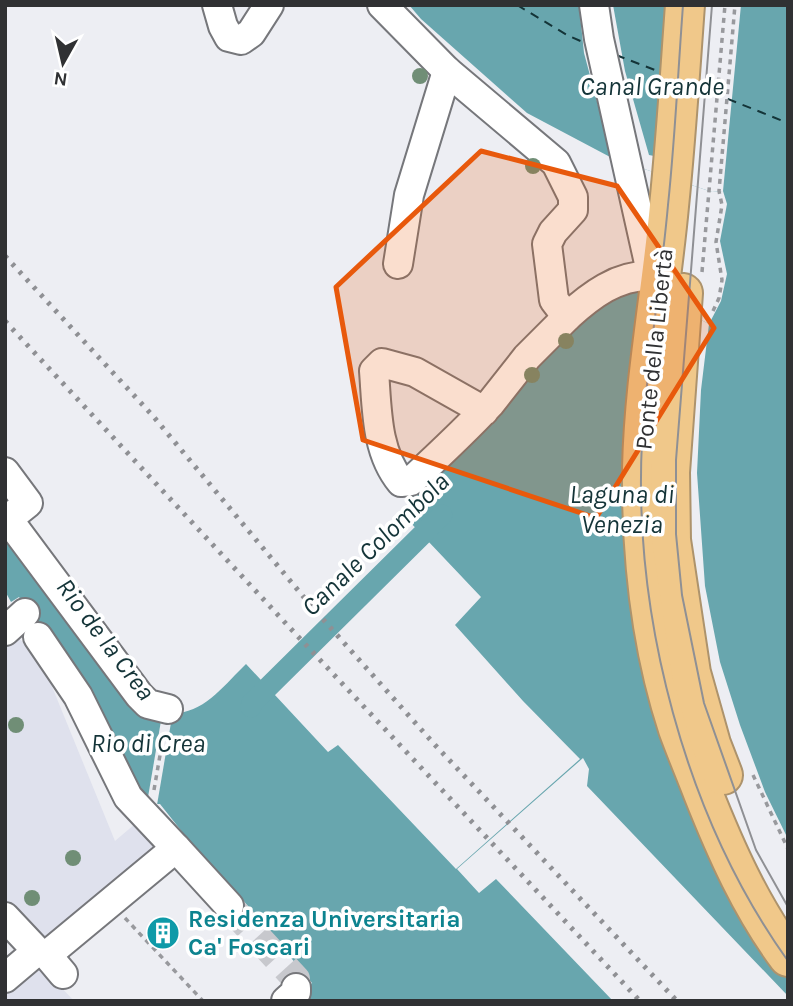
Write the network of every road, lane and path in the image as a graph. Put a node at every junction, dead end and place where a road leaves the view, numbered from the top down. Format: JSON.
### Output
{"nodes":[{"id":1,"x":218,"y":5,"type":"edge"},
{"id":2,"x":269,"y":5,"type":"edge"},
{"id":3,"x":382,"y":5,"type":"edge"},
{"id":4,"x":594,"y":5,"type":"edge"},
{"id":5,"x":685,"y":5,"type":"edge"},
{"id":6,"x":710,"y":5,"type":"edge"},
{"id":7,"x":725,"y":5,"type":"edge"},
{"id":8,"x":735,"y":5,"type":"edge"},
{"id":9,"x":447,"y":71,"type":"junction"},
{"id":10,"x":685,"y":203,"type":"junction"},
{"id":11,"x":398,"y":264,"type":"dead end"},
{"id":12,"x":680,"y":296,"type":"junction"},
{"id":13,"x":566,"y":317,"type":"junction"},
{"id":14,"x":484,"y":411,"type":"junction"},
{"id":15,"x":5,"y":472,"type":"edge"},
{"id":16,"x":21,"y":618,"type":"edge"},
{"id":17,"x":168,"y":709,"type":"joint"},
{"id":18,"x":751,"y":767,"type":"dead end"},
{"id":19,"x":149,"y":808,"type":"junction"},
{"id":20,"x":176,"y":848,"type":"junction"},
{"id":21,"x":788,"y":849,"type":"edge"},
{"id":22,"x":111,"y":902,"type":"junction"},
{"id":23,"x":229,"y":906,"type":"tunnel mouth"},
{"id":24,"x":788,"y":913,"type":"edge"},
{"id":25,"x":5,"y":917,"type":"edge"},
{"id":26,"x":788,"y":957,"type":"edge"},
{"id":27,"x":49,"y":960,"type":"junction"},
{"id":28,"x":5,"y":978,"type":"edge"},
{"id":29,"x":203,"y":1001,"type":"edge"}],
"edges":[{"from":1,"to":2,"type":"street"},
{"from":3,"to":9,"type":"street"},
{"from":4,"to":10,"type":"street"},
{"from":5,"to":10,"type":"highway","name":"Ponte della Libertà"},
{"from":6,"to":10,"type":"highway","name":"Ponte della Libertà"},
{"from":7,"to":10,"type":"path"},
{"from":8,"to":10,"type":"path"},
{"from":9,"to":11,"type":"street"},
{"from":9,"to":13,"type":"street"},
{"from":10,"to":12,"type":"highway","name":"Ponte della Libertà"},
{"from":10,"to":12,"type":"street"},
{"from":10,"to":12,"type":"path"},
{"from":10,"to":12,"type":"path"},
{"from":12,"to":13,"type":"street"},
{"from":12,"to":24,"type":"highway","name":"Ponte della Libertà"},
{"from":12,"to":26,"type":"highway","name":"Ponte della Libertà"},
{"from":13,"to":14,"type":"street"},
{"from":14,"to":14,"type":"street"},
{"from":15,"to":17,"type":"street"},
{"from":16,"to":19,"type":"street"},
{"from":17,"to":19,"type":"path"},
{"from":18,"to":21,"type":"path"},
{"from":19,"to":20,"type":"street"},
{"from":20,"to":22,"type":"street"},
{"from":20,"to":23,"type":"street"},
{"from":22,"to":27,"type":"street"},
{"from":22,"to":29,"type":"path"},
{"from":25,"to":27,"type":"street"},
{"from":27,"to":28,"type":"street"}]}
